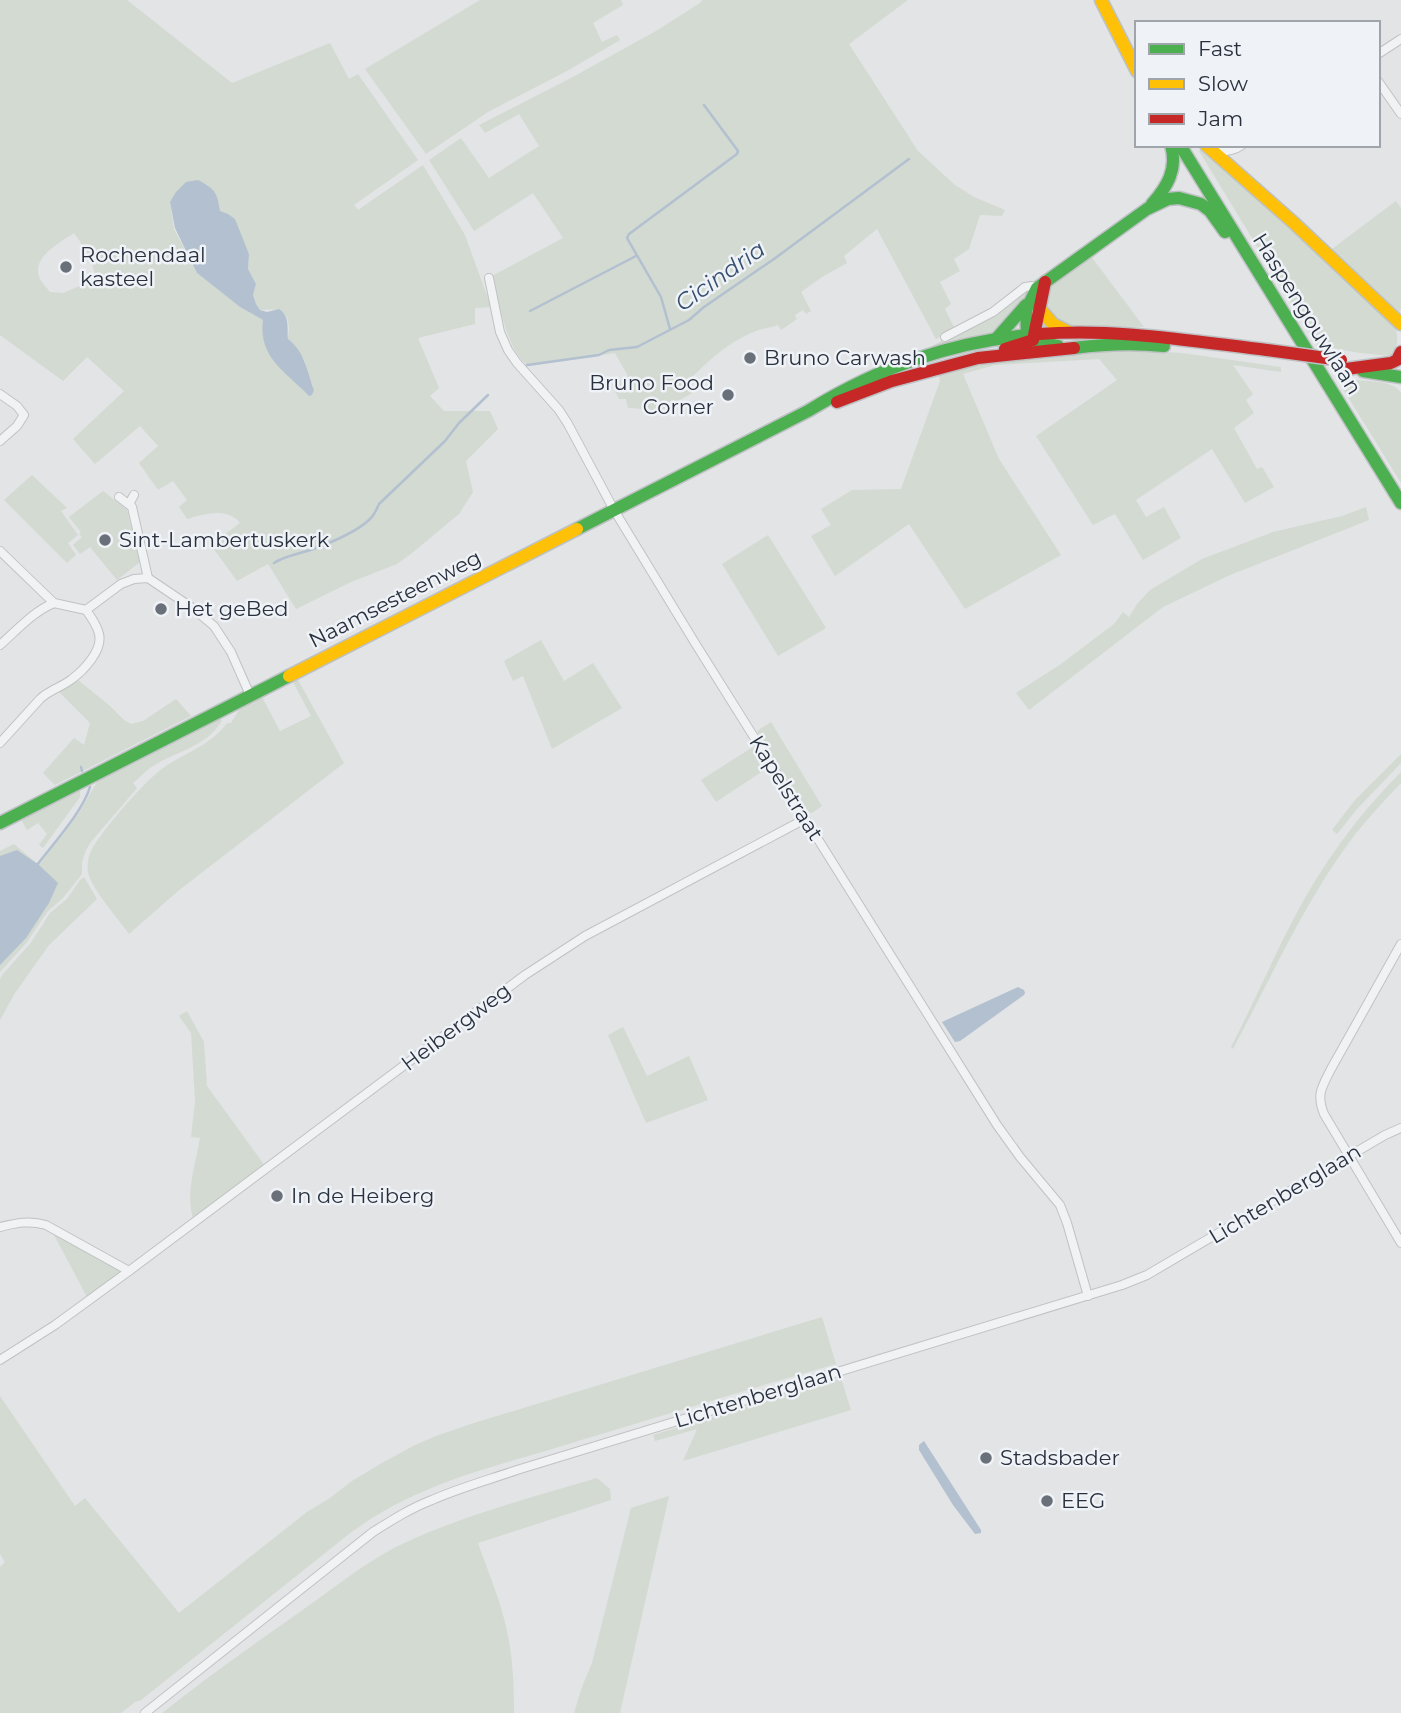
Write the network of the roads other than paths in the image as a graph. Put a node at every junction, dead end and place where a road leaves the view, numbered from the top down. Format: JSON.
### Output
{"nodes":[{"id":1,"x":1101,"y":0,"type":"edge"},
{"id":2,"x":1401,"y":39,"type":"edge"},
{"id":3,"x":1380,"y":53,"type":"edge"},
{"id":4,"x":1135,"y":67,"type":"edge"},
{"id":5,"x":1380,"y":84,"type":"edge"},
{"id":6,"x":1401,"y":114,"type":"edge"},
{"id":7,"x":1172,"y":147,"type":"edge"},
{"id":8,"x":1181,"y":147,"type":"edge"},
{"id":9,"x":1240,"y":147,"type":"edge"},
{"id":10,"x":1210,"y":149,"type":"edge"},
{"id":11,"x":1234,"y":170,"type":"junction"},
{"id":12,"x":1147,"y":209,"type":"junction"},
{"id":13,"x":1237,"y":239,"type":"junction"},
{"id":14,"x":489,"y":278,"type":"dead end"},
{"id":15,"x":1041,"y":287,"type":"junction"},
{"id":16,"x":1026,"y":304,"type":"junction"},
{"id":17,"x":1040,"y":309,"type":"junction"},
{"id":18,"x":1400,"y":325,"type":"edge"},
{"id":19,"x":1069,"y":332,"type":"junction"},
{"id":20,"x":1032,"y":336,"type":"junction"},
{"id":21,"x":945,"y":337,"type":"dead end"},
{"id":22,"x":996,"y":339,"type":"junction"},
{"id":23,"x":1100,"y":345,"type":"junction"},
{"id":24,"x":1401,"y":352,"type":"edge"},
{"id":25,"x":1270,"y":354,"type":"junction"},
{"id":26,"x":978,"y":358,"type":"junction"},
{"id":27,"x":1396,"y":364,"type":"edge"},
{"id":28,"x":1343,"y":365,"type":"junction"},
{"id":29,"x":1401,"y":377,"type":"edge"},
{"id":30,"x":0,"y":394,"type":"edge"},
{"id":31,"x":808,"y":411,"type":"junction"},
{"id":32,"x":0,"y":441,"type":"edge"},
{"id":33,"x":134,"y":495,"type":"dead end"},
{"id":34,"x":119,"y":497,"type":"dead end"},
{"id":35,"x":1401,"y":503,"type":"edge"},
{"id":36,"x":129,"y":504,"type":"junction"},
{"id":37,"x":614,"y":510,"type":"junction"},
{"id":38,"x":0,"y":551,"type":"edge"},
{"id":39,"x":148,"y":578,"type":"junction"},
{"id":40,"x":54,"y":603,"type":"junction"},
{"id":41,"x":86,"y":610,"type":"junction"},
{"id":42,"x":0,"y":645,"type":"edge"},
{"id":43,"x":250,"y":695,"type":"junction"},
{"id":44,"x":0,"y":743,"type":"edge"},
{"id":45,"x":805,"y":819,"type":"junction"},
{"id":46,"x":0,"y":823,"type":"edge"},
{"id":47,"x":1401,"y":944,"type":"edge"},
{"id":48,"x":1401,"y":1128,"type":"edge"},
{"id":49,"x":1349,"y":1156,"type":"junction"},
{"id":50,"x":0,"y":1227,"type":"edge"},
{"id":51,"x":1401,"y":1242,"type":"edge"},
{"id":52,"x":130,"y":1271,"type":"junction"},
{"id":53,"x":1088,"y":1296,"type":"junction"},
{"id":54,"x":0,"y":1360,"type":"edge"},
{"id":55,"x":145,"y":1713,"type":"edge"}],
"edges":[{"from":1,"to":4,"type":"main road"},
{"from":2,"to":3,"type":"street"},
{"from":5,"to":6,"type":"street"},
{"from":7,"to":12,"type":"main road"},
{"from":8,"to":13,"type":"main road","name":"Haspengouwlaan"},
{"from":9,"to":10,"type":"street"},
{"from":9,"to":11,"type":"street"},
{"from":10,"to":11,"type":"main road"},
{"from":11,"to":18,"type":"main road"},
{"from":12,"to":13,"type":"main road"},
{"from":12,"to":15,"type":"main road"},
{"from":13,"to":35,"type":"main road","name":"Haspengouwlaan"},
{"from":14,"to":37,"type":"street","name":"Kapelstraat"},
{"from":15,"to":16,"type":"main road"},
{"from":15,"to":17,"type":"main road"},
{"from":15,"to":21,"type":"street"},
{"from":16,"to":20,"type":"main road"},
{"from":16,"to":22,"type":"main road"},
{"from":17,"to":19,"type":"main road"},
{"from":17,"to":20,"type":"main road"},
{"from":19,"to":20,"type":"main road"},
{"from":19,"to":25,"type":"main road"},
{"from":20,"to":22,"type":"main road","name":"Naamsesteenweg"},
{"from":20,"to":23,"type":"main road"},
{"from":20,"to":26,"type":"main road"},
{"from":22,"to":31,"type":"main road","name":"Naamsesteenweg"},
{"from":23,"to":25,"type":"main road"},
{"from":23,"to":26,"type":"main road","name":"Naamsesteenweg"},
{"from":24,"to":27,"type":"main road"},
{"from":25,"to":28,"type":"main road","bridge":true},
{"from":26,"to":31,"type":"main road","name":"Naamsesteenweg"},
{"from":27,"to":28,"type":"main road"},
{"from":28,"to":29,"type":"main road"},
{"from":30,"to":32,"type":"street"},
{"from":31,"to":37,"type":"main road","name":"Naamsesteenweg"},
{"from":33,"to":36,"type":"street"},
{"from":34,"to":36,"type":"street"},
{"from":36,"to":39,"type":"street"},
{"from":37,"to":43,"type":"main road","name":"Naamsesteenweg"},
{"from":37,"to":45,"type":"street","name":"Kapelstraat"},
{"from":38,"to":40,"type":"street"},
{"from":39,"to":41,"type":"street"},
{"from":39,"to":43,"type":"street"},
{"from":40,"to":41,"type":"street"},
{"from":40,"to":42,"type":"street"},
{"from":41,"to":44,"type":"street"},
{"from":43,"to":46,"type":"main road","name":"Naamsesteenweg"},
{"from":45,"to":52,"type":"street","name":"Heibergweg"},
{"from":45,"to":53,"type":"street","name":"Kapelstraat"},
{"from":47,"to":49,"type":"street"},
{"from":48,"to":49,"type":"street","name":"Lichtenberglaan"},
{"from":49,"to":51,"type":"street"},
{"from":49,"to":53,"type":"street","name":"Lichtenberglaan"},
{"from":50,"to":52,"type":"street"},
{"from":52,"to":54,"type":"street","name":"Heibergweg"},
{"from":53,"to":55,"type":"street","name":"Lichtenberglaan"}]}
